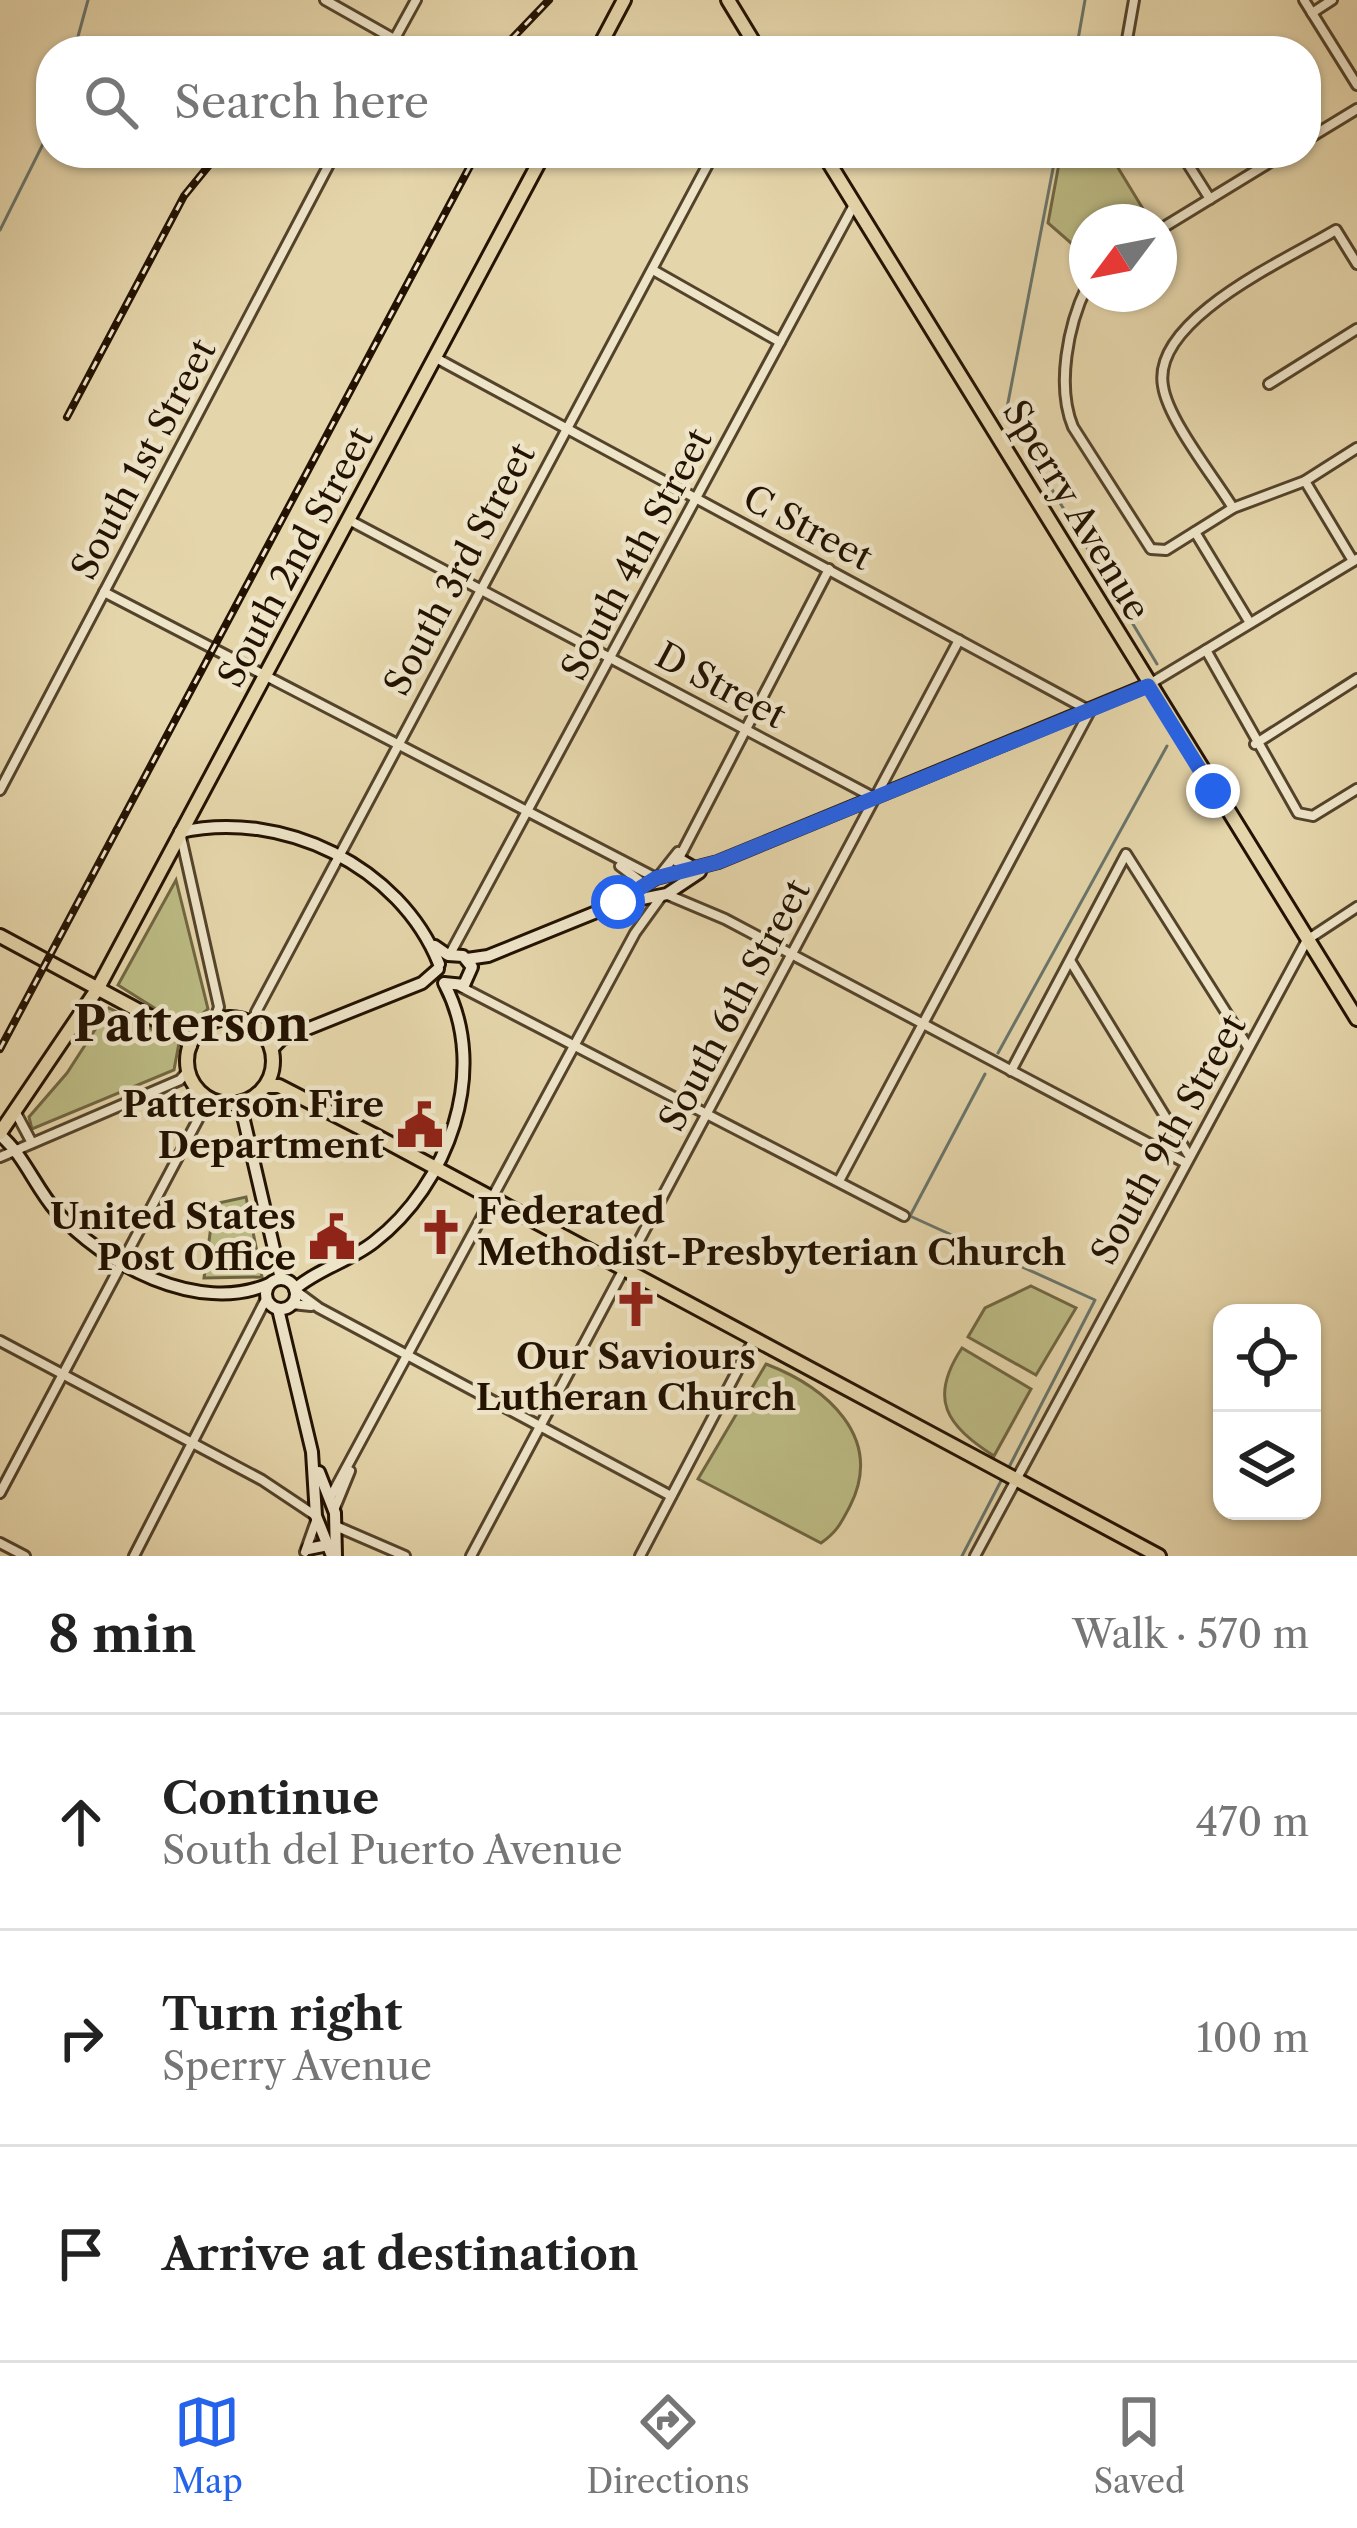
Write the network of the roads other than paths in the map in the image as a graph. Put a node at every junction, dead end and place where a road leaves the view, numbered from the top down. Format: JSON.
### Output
{"nodes":[{"id":1,"x":326,"y":0,"type":"edge"},
{"id":2,"x":416,"y":0,"type":"edge"},
{"id":3,"x":624,"y":0,"type":"edge"},
{"id":4,"x":728,"y":0,"type":"edge"},
{"id":5,"x":1134,"y":0,"type":"edge"},
{"id":6,"x":1304,"y":0,"type":"edge"},
{"id":7,"x":1332,"y":0,"type":"edge"},
{"id":8,"x":1312,"y":13,"type":"junction"},
{"id":9,"x":389,"y":36,"type":"edge"},
{"id":10,"x":396,"y":36,"type":"edge"},
{"id":11,"x":605,"y":36,"type":"edge"},
{"id":12,"x":750,"y":36,"type":"edge"},
{"id":13,"x":1128,"y":36,"type":"edge"},
{"id":14,"x":1357,"y":85,"type":"edge"},
{"id":15,"x":1357,"y":109,"type":"edge"},
{"id":16,"x":1321,"y":131,"type":"edge"},
{"id":17,"x":327,"y":168,"type":"edge"},
{"id":18,"x":536,"y":168,"type":"edge"},
{"id":19,"x":706,"y":168,"type":"edge"},
{"id":20,"x":833,"y":168,"type":"edge"},
{"id":21,"x":1190,"y":168,"type":"edge"},
{"id":22,"x":1261,"y":168,"type":"edge"},
{"id":23,"x":1210,"y":200,"type":"junction"},
{"id":24,"x":855,"y":203,"type":"junction"},
{"id":25,"x":1177,"y":219,"type":"edge"},
{"id":26,"x":1357,"y":264,"type":"edge"},
{"id":27,"x":653,"y":270,"type":"junction"},
{"id":28,"x":1080,"y":312,"type":"edge"},
{"id":29,"x":1357,"y":329,"type":"edge"},
{"id":30,"x":780,"y":342,"type":"junction"},
{"id":31,"x":436,"y":358,"type":"junction"},
{"id":32,"x":1269,"y":384,"type":"dead end"},
{"id":33,"x":565,"y":428,"type":"junction"},
{"id":34,"x":1357,"y":448,"type":"edge"},
{"id":35,"x":1305,"y":481,"type":"junction"},
{"id":36,"x":697,"y":498,"type":"junction"},
{"id":37,"x":1233,"y":508,"type":"junction"},
{"id":38,"x":349,"y":520,"type":"junction"},
{"id":39,"x":1195,"y":532,"type":"junction"},
{"id":40,"x":1355,"y":560,"type":"edge"},
{"id":41,"x":829,"y":568,"type":"junction"},
{"id":42,"x":479,"y":586,"type":"junction"},
{"id":43,"x":104,"y":592,"type":"junction"},
{"id":44,"x":1250,"y":623,"type":"junction"},
{"id":45,"x":958,"y":640,"type":"junction"},
{"id":46,"x":1206,"y":650,"type":"junction"},
{"id":47,"x":612,"y":657,"type":"junction"},
{"id":48,"x":267,"y":675,"type":"junction"},
{"id":49,"x":1357,"y":679,"type":"edge"},
{"id":50,"x":1148,"y":686,"type":"junction"},
{"id":51,"x":1090,"y":711,"type":"junction"},
{"id":52,"x":744,"y":727,"type":"junction"},
{"id":53,"x":1255,"y":744,"type":"junction"},
{"id":54,"x":397,"y":746,"type":"junction"},
{"id":55,"x":1357,"y":789,"type":"edge"},
{"id":56,"x":0,"y":790,"type":"edge"},
{"id":57,"x":876,"y":798,"type":"junction"},
{"id":58,"x":528,"y":815,"type":"junction"},
{"id":59,"x":180,"y":832,"type":"junction"},
{"id":60,"x":688,"y":836,"type":"junction"},
{"id":61,"x":339,"y":855,"type":"junction"},
{"id":62,"x":679,"y":860,"type":"junction"},
{"id":63,"x":718,"y":862,"type":"junction"},
{"id":64,"x":700,"y":868,"type":"junction"},
{"id":65,"x":661,"y":886,"type":"junction"},
{"id":66,"x":612,"y":906,"type":"junction"},
{"id":67,"x":1357,"y":908,"type":"edge"},
{"id":68,"x":642,"y":911,"type":"junction"},
{"id":69,"x":635,"y":933,"type":"junction"},
{"id":70,"x":0,"y":936,"type":"edge"},
{"id":71,"x":1307,"y":940,"type":"junction"},
{"id":72,"x":792,"y":955,"type":"junction"},
{"id":73,"x":1070,"y":960,"type":"junction"},
{"id":74,"x":455,"y":970,"type":"junction"},
{"id":75,"x":98,"y":988,"type":"junction"},
{"id":76,"x":216,"y":1014,"type":"junction"},
{"id":77,"x":1357,"y":1019,"type":"edge"},
{"id":78,"x":923,"y":1024,"type":"junction"},
{"id":79,"x":258,"y":1029,"type":"junction"},
{"id":80,"x":190,"y":1038,"type":"junction"},
{"id":81,"x":577,"y":1043,"type":"junction"},
{"id":82,"x":1248,"y":1047,"type":"junction"},
{"id":83,"x":1011,"y":1071,"type":"junction"},
{"id":84,"x":187,"y":1078,"type":"junction"},
{"id":85,"x":272,"y":1082,"type":"junction"},
{"id":86,"x":208,"y":1102,"type":"junction"},
{"id":87,"x":242,"y":1107,"type":"junction"},
{"id":88,"x":16,"y":1110,"type":"junction"},
{"id":89,"x":708,"y":1112,"type":"junction"},
{"id":90,"x":0,"y":1134,"type":"edge"},
{"id":91,"x":32,"y":1143,"type":"junction"},
{"id":92,"x":15,"y":1150,"type":"junction"},
{"id":93,"x":0,"y":1157,"type":"edge"},
{"id":94,"x":1186,"y":1158,"type":"junction"},
{"id":95,"x":436,"y":1168,"type":"junction"},
{"id":96,"x":839,"y":1181,"type":"junction"},
{"id":97,"x":493,"y":1198,"type":"junction"},
{"id":98,"x":904,"y":1216,"type":"dead end"},
{"id":99,"x":122,"y":1264,"type":"junction"},
{"id":100,"x":624,"y":1268,"type":"junction"},
{"id":101,"x":281,"y":1294,"type":"junction"},
{"id":102,"x":755,"y":1338,"type":"junction"},
{"id":103,"x":0,"y":1341,"type":"edge"},
{"id":104,"x":409,"y":1356,"type":"junction"},
{"id":105,"x":63,"y":1374,"type":"junction"},
{"id":106,"x":540,"y":1426,"type":"junction"},
{"id":107,"x":194,"y":1444,"type":"junction"},
{"id":108,"x":312,"y":1452,"type":"junction"},
{"id":109,"x":350,"y":1469,"type":"junction"},
{"id":110,"x":1014,"y":1480,"type":"junction"},
{"id":111,"x":322,"y":1481,"type":"junction"},
{"id":112,"x":340,"y":1481,"type":"junction"},
{"id":113,"x":0,"y":1493,"type":"edge"},
{"id":114,"x":671,"y":1496,"type":"junction"},
{"id":115,"x":326,"y":1514,"type":"junction"},
{"id":116,"x":0,"y":1543,"type":"edge"},
{"id":117,"x":332,"y":1552,"type":"edge"},
{"id":118,"x":306,"y":1553,"type":"edge"},
{"id":119,"x":25,"y":1556,"type":"edge"},
{"id":120,"x":134,"y":1556,"type":"edge"},
{"id":121,"x":405,"y":1556,"type":"edge"},
{"id":122,"x":471,"y":1556,"type":"edge"},
{"id":123,"x":640,"y":1556,"type":"edge"},
{"id":124,"x":974,"y":1556,"type":"edge"},
{"id":125,"x":1159,"y":1556,"type":"edge"}],
"edges":[{"from":1,"to":9,"type":"street"},
{"from":2,"to":10,"type":"street"},
{"from":3,"to":11,"type":"main road"},
{"from":4,"to":12,"type":"main road"},
{"from":5,"to":13,"type":"street"},
{"from":6,"to":8,"type":"street"},
{"from":7,"to":8,"type":"street"},
{"from":8,"to":14,"type":"street"},
{"from":15,"to":16,"type":"street"},
{"from":17,"to":43,"type":"street","name":"South 1st Street"},
{"from":18,"to":31,"type":"main road","name":"South 2nd Street"},
{"from":19,"to":27,"type":"street","name":"South 3rd Street"},
{"from":20,"to":24,"type":"main road","name":"Sperry Avenue"},
{"from":21,"to":23,"type":"street"},
{"from":22,"to":23,"type":"street"},
{"from":23,"to":25,"type":"street"},
{"from":24,"to":30,"type":"street","name":"South 4th Street"},
{"from":24,"to":50,"type":"main road","name":"Sperry Avenue"},
{"from":26,"to":37,"type":"street"},
{"from":27,"to":30,"type":"street"},
{"from":27,"to":33,"type":"street","name":"South 3rd Street"},
{"from":28,"to":39,"type":"street"},
{"from":29,"to":32,"type":"street"},
{"from":30,"to":36,"type":"street","name":"South 4th Street"},
{"from":31,"to":33,"type":"street","name":"C Street"},
{"from":31,"to":38,"type":"main road","name":"South 2nd Street"},
{"from":33,"to":36,"type":"street","name":"C Street"},
{"from":33,"to":42,"type":"street","name":"South 3rd Street"},
{"from":34,"to":35,"type":"street"},
{"from":35,"to":37,"type":"street"},
{"from":35,"to":40,"type":"street"},
{"from":36,"to":41,"type":"street","name":"C Street"},
{"from":36,"to":47,"type":"street","name":"South 4th Street"},
{"from":37,"to":39,"type":"street"},
{"from":38,"to":42,"type":"street","name":"D Street"},
{"from":38,"to":48,"type":"main road","name":"South 2nd Street"},
{"from":39,"to":44,"type":"street"},
{"from":40,"to":44,"type":"street"},
{"from":41,"to":45,"type":"street","name":"C Street"},
{"from":41,"to":52,"type":"street"},
{"from":42,"to":47,"type":"street","name":"D Street"},
{"from":42,"to":54,"type":"street","name":"South 3rd Street"},
{"from":43,"to":48,"type":"street"},
{"from":43,"to":56,"type":"street","name":"South 1st Street"},
{"from":44,"to":46,"type":"street"},
{"from":45,"to":51,"type":"street","name":"C Street"},
{"from":45,"to":57,"type":"street","name":"South 6th Street"},
{"from":46,"to":50,"type":"street"},
{"from":46,"to":53,"type":"street"},
{"from":47,"to":52,"type":"street","name":"D Street"},
{"from":47,"to":58,"type":"street","name":"South 4th Street"},
{"from":48,"to":54,"type":"street"},
{"from":48,"to":59,"type":"main road","name":"South 2nd Street"},
{"from":49,"to":53,"type":"street"},
{"from":50,"to":51,"type":"street"},
{"from":50,"to":71,"type":"main road","name":"Sperry Avenue"},
{"from":51,"to":57,"type":"street"},
{"from":51,"to":78,"type":"street"},
{"from":52,"to":57,"type":"street","name":"D Street"},
{"from":52,"to":60,"type":"street"},
{"from":53,"to":55,"type":"street"},
{"from":54,"to":58,"type":"street"},
{"from":54,"to":61,"type":"street","name":"South 3rd Street"},
{"from":57,"to":63,"type":"street"},
{"from":57,"to":72,"type":"street","name":"South 6th Street"},
{"from":58,"to":65,"type":"street"},
{"from":58,"to":74,"type":"street","name":"South 4th Street"},
{"from":59,"to":61,"type":"street"},
{"from":59,"to":75,"type":"main road","name":"South 2nd Street"},
{"from":59,"to":76,"type":"street"},
{"from":60,"to":62,"type":"street"},
{"from":60,"to":65,"type":"street"},
{"from":61,"to":74,"type":"street"},
{"from":61,"to":79,"type":"street","name":"South 3rd Street"},
{"from":62,"to":64,"type":"street"},
{"from":62,"to":65,"type":"street"},
{"from":63,"to":64,"type":"street"},
{"from":63,"to":65,"type":"street"},
{"from":64,"to":65,"type":"street"},
{"from":65,"to":66,"type":"street"},
{"from":65,"to":68,"type":"street"},
{"from":65,"to":69,"type":"street"},
{"from":65,"to":72,"type":"street"},
{"from":66,"to":68,"type":"street"},
{"from":66,"to":74,"type":"street"},
{"from":67,"to":71,"type":"street","name":"South 9th Street"},
{"from":68,"to":69,"type":"street"},
{"from":69,"to":81,"type":"street"},
{"from":70,"to":75,"type":"main road"},
{"from":71,"to":77,"type":"main road","name":"Sperry Avenue"},
{"from":71,"to":82,"type":"street","name":"South 9th Street"},
{"from":72,"to":78,"type":"street"},
{"from":72,"to":89,"type":"street","name":"South 6th Street"},
{"from":73,"to":82,"type":"street"},
{"from":73,"to":83,"type":"street"},
{"from":73,"to":94,"type":"street"},
{"from":74,"to":79,"type":"street"},
{"from":74,"to":81,"type":"street"},
{"from":74,"to":95,"type":"street"},
{"from":75,"to":80,"type":"main road"},
{"from":75,"to":88,"type":"main road","name":"South 2nd Street"},
{"from":76,"to":79,"type":"main road"},
{"from":76,"to":80,"type":"main road"},
{"from":78,"to":83,"type":"street"},
{"from":78,"to":96,"type":"street"},
{"from":79,"to":85,"type":"main road"},
{"from":80,"to":84,"type":"main road"},
{"from":81,"to":89,"type":"street"},
{"from":81,"to":97,"type":"street"},
{"from":82,"to":94,"type":"street","name":"South 9th Street"},
{"from":83,"to":94,"type":"street"},
{"from":84,"to":86,"type":"main road"},
{"from":84,"to":91,"type":"street"},
{"from":85,"to":87,"type":"main road"},
{"from":85,"to":95,"type":"main road"},
{"from":86,"to":87,"type":"main road"},
{"from":86,"to":99,"type":"street"},
{"from":87,"to":101,"type":"street"},
{"from":88,"to":90,"type":"main road","name":"South 2nd Street"},
{"from":88,"to":91,"type":"street"},
{"from":89,"to":96,"type":"street"},
{"from":89,"to":100,"type":"street","name":"South 6th Street"},
{"from":90,"to":92,"type":"street"},
{"from":91,"to":92,"type":"street"},
{"from":92,"to":93,"type":"street"},
{"from":92,"to":99,"type":"street"},
{"from":94,"to":110,"type":"street","name":"South 9th Street"},
{"from":95,"to":97,"type":"main road"},
{"from":95,"to":101,"type":"street"},
{"from":96,"to":98,"type":"street"},
{"from":97,"to":100,"type":"main road"},
{"from":97,"to":104,"type":"street"},
{"from":99,"to":101,"type":"street"},
{"from":99,"to":105,"type":"street"},
{"from":100,"to":102,"type":"main road"},
{"from":100,"to":106,"type":"street","name":"South 6th Street"},
{"from":101,"to":104,"type":"street"},
{"from":101,"to":107,"type":"street"},
{"from":101,"to":108,"type":"street"},
{"from":102,"to":110,"type":"main road"},
{"from":102,"to":114,"type":"street"},
{"from":103,"to":105,"type":"street"},
{"from":104,"to":106,"type":"street"},
{"from":104,"to":109,"type":"street"},
{"from":105,"to":107,"type":"street"},
{"from":105,"to":113,"type":"street"},
{"from":106,"to":114,"type":"street"},
{"from":106,"to":122,"type":"street","name":"South 6th Street"},
{"from":107,"to":115,"type":"street"},
{"from":107,"to":120,"type":"street"},
{"from":108,"to":111,"type":"street"},
{"from":108,"to":115,"type":"street"},
{"from":109,"to":112,"type":"street"},
{"from":109,"to":115,"type":"street"},
{"from":110,"to":124,"type":"street","name":"South 9th Street"},
{"from":110,"to":125,"type":"main road"},
{"from":111,"to":112,"type":"street"},
{"from":111,"to":115,"type":"street"},
{"from":112,"to":115,"type":"street"},
{"from":114,"to":123,"type":"street"},
{"from":115,"to":117,"type":"street"},
{"from":115,"to":118,"type":"street"},
{"from":115,"to":121,"type":"street"},
{"from":116,"to":119,"type":"street"},
{"from":117,"to":118,"type":"street"}]}
